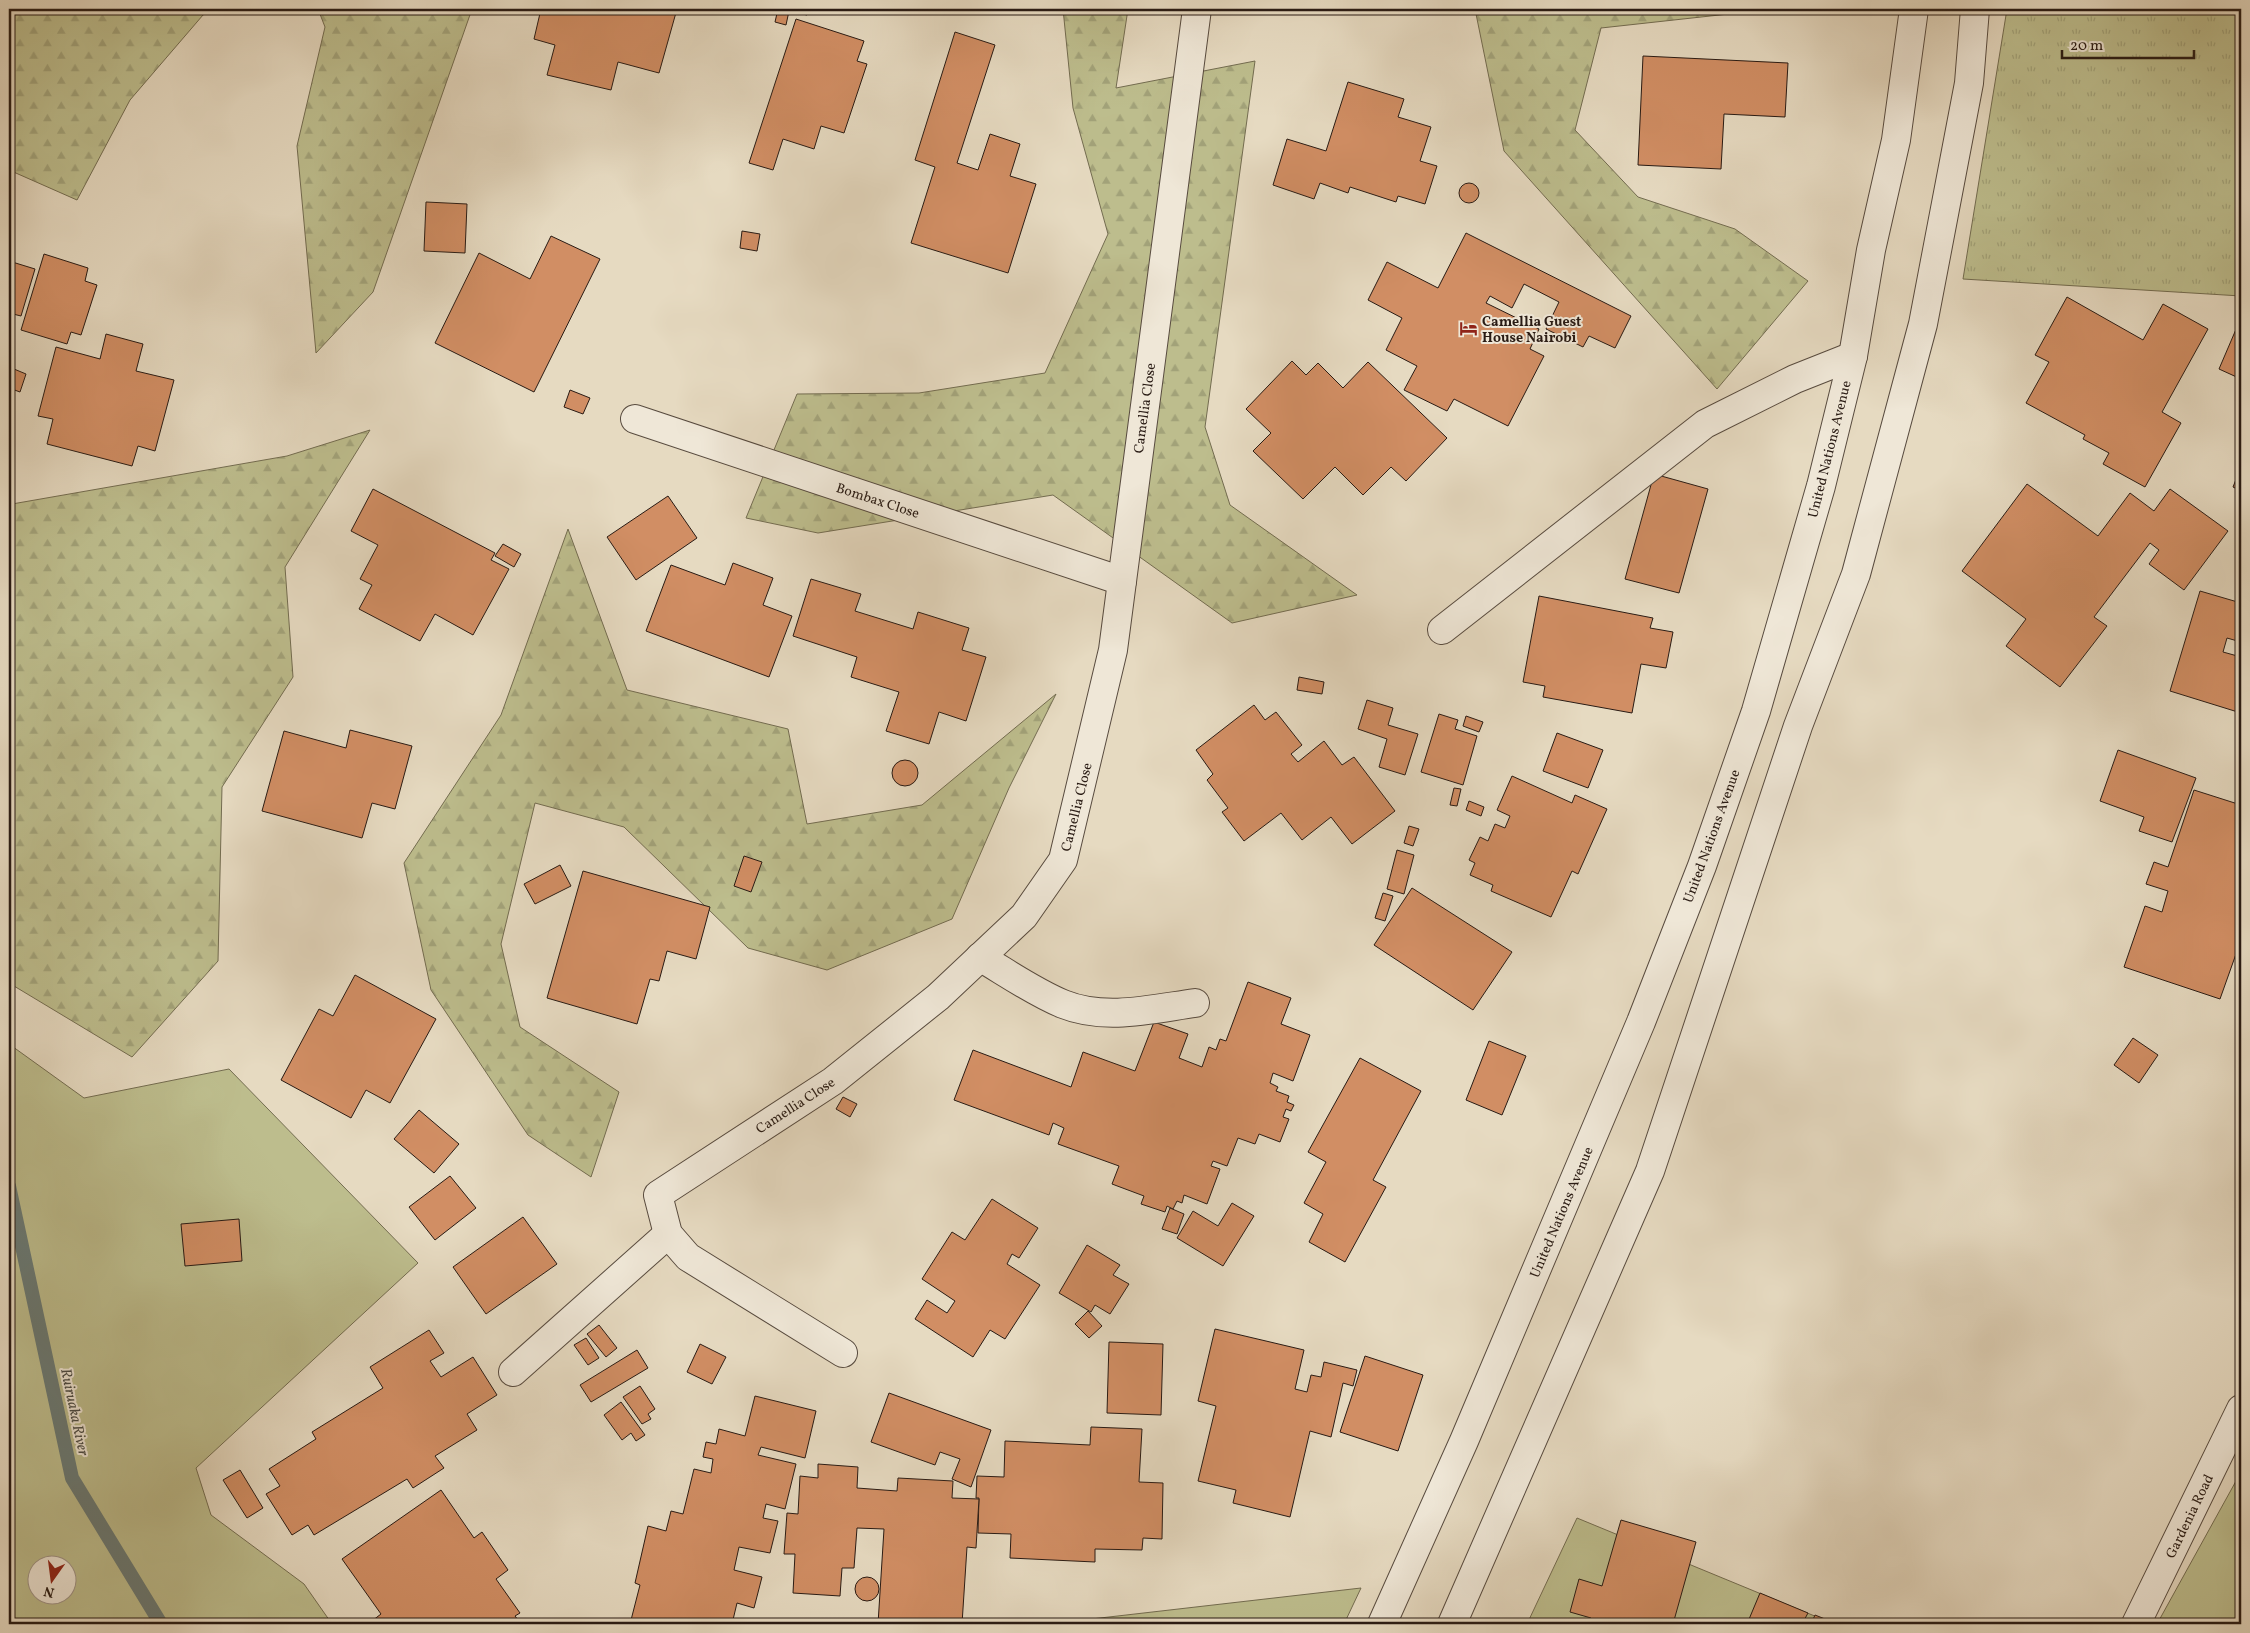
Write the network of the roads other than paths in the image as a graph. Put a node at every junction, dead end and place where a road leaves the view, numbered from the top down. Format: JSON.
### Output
{"nodes":[{"id":1,"x":1197,"y":9,"type":"edge"},
{"id":2,"x":1914,"y":9,"type":"edge"},
{"id":3,"x":1975,"y":9,"type":"edge"},
{"id":4,"x":1852,"y":356,"type":"junction"},
{"id":5,"x":635,"y":419,"type":"dead end"},
{"id":6,"x":1122,"y":581,"type":"junction"},
{"id":7,"x":1442,"y":630,"type":"dead end"},
{"id":8,"x":980,"y":957,"type":"junction"},
{"id":9,"x":1195,"y":1002,"type":"dead end"},
{"id":10,"x":668,"y":1234,"type":"junction"},
{"id":11,"x":843,"y":1353,"type":"dead end"},
{"id":12,"x":513,"y":1372,"type":"dead end"},
{"id":13,"x":2241,"y":1409,"type":"edge"},
{"id":14,"x":1382,"y":1624,"type":"edge"},
{"id":15,"x":1452,"y":1624,"type":"edge"},
{"id":16,"x":2136,"y":1624,"type":"edge"}],
"edges":[{"from":1,"to":6,"type":"street","name":"Camellia Close"},
{"from":2,"to":4,"type":"street","name":"United Nations Avenue"},
{"from":3,"to":15,"type":"street"},
{"from":4,"to":7,"type":"street"},
{"from":4,"to":14,"type":"street","name":"United Nations Avenue"},
{"from":5,"to":6,"type":"street","name":"Bombax Close"},
{"from":6,"to":8,"type":"street","name":"Camellia Close"},
{"from":8,"to":9,"type":"street"},
{"from":8,"to":10,"type":"street","name":"Camellia Close"},
{"from":10,"to":11,"type":"street","name":"Camellia Close"},
{"from":10,"to":12,"type":"street"},
{"from":13,"to":16,"type":"street","name":"Gardenia Road"}]}
